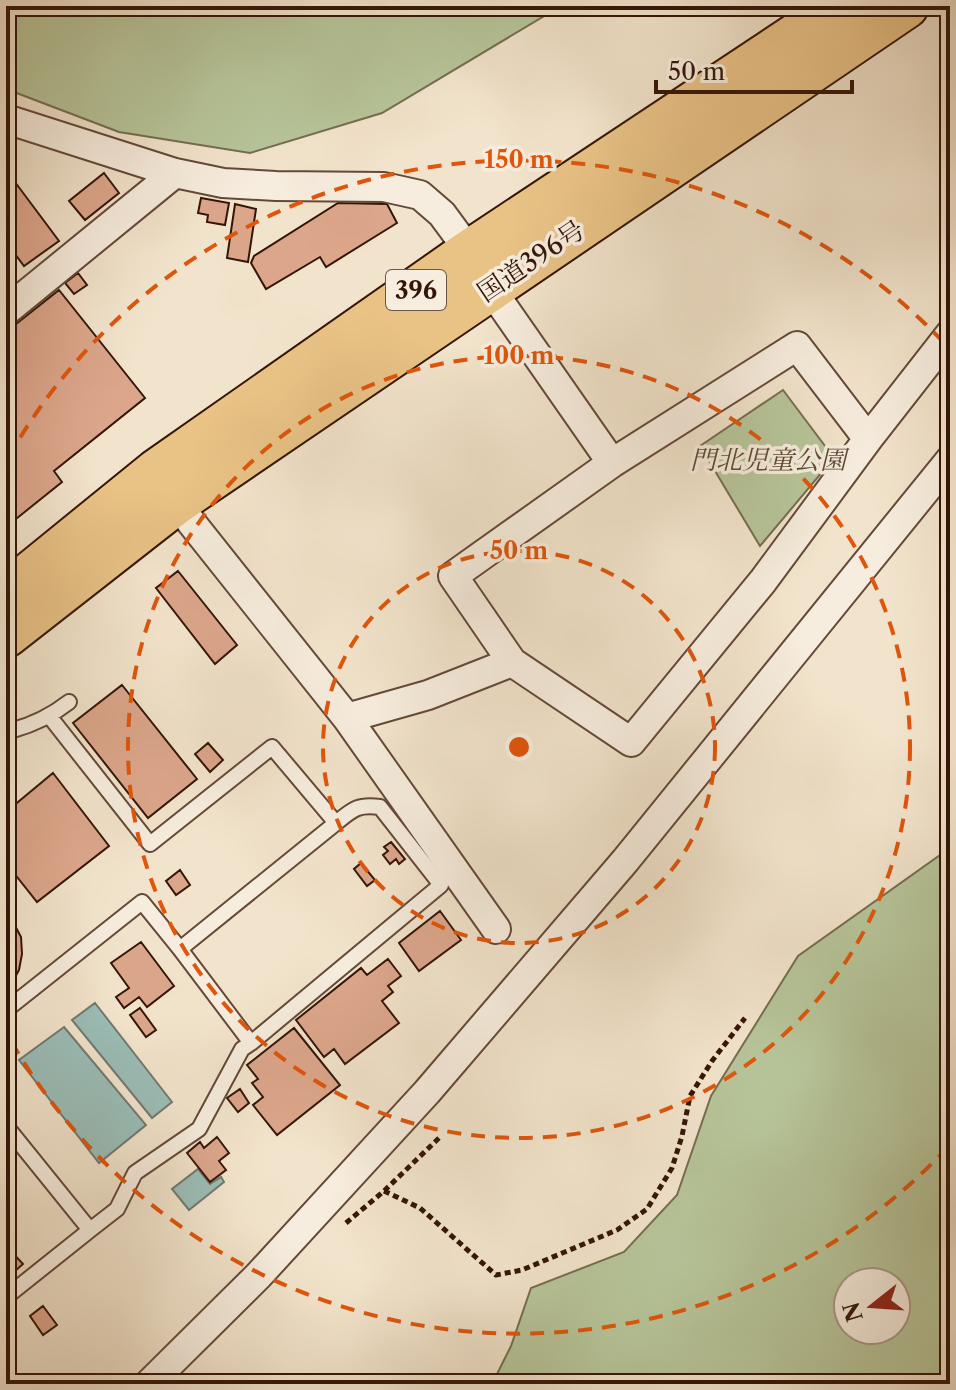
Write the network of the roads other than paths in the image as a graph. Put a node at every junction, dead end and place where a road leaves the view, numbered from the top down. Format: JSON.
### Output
{"nodes":[{"id":1,"x":841,"y":6,"type":"edge"},
{"id":2,"x":906,"y":6,"type":"edge"},
{"id":3,"x":6,"y":119,"type":"edge"},
{"id":4,"x":175,"y":173,"type":"junction"},
{"id":5,"x":480,"y":270,"type":"junction"},
{"id":6,"x":6,"y":311,"type":"edge"},
{"id":7,"x":950,"y":334,"type":"edge"},
{"id":8,"x":868,"y":439,"type":"junction"},
{"id":9,"x":950,"y":460,"type":"edge"},
{"id":10,"x":612,"y":463,"type":"junction"},
{"id":11,"x":166,"y":487,"type":"junction"},
{"id":12,"x":6,"y":594,"type":"edge"},
{"id":13,"x":6,"y":635,"type":"edge"},
{"id":14,"x":512,"y":662,"type":"junction"},
{"id":15,"x":69,"y":702,"type":"dead end"},
{"id":16,"x":50,"y":717,"type":"junction"},
{"id":17,"x":347,"y":718,"type":"junction"},
{"id":18,"x":6,"y":725,"type":"edge"},
{"id":19,"x":336,"y":823,"type":"junction"},
{"id":20,"x":496,"y":929,"type":"dead end"},
{"id":21,"x":180,"y":949,"type":"junction"},
{"id":22,"x":6,"y":1010,"type":"edge"},
{"id":23,"x":251,"y":1043,"type":"junction"},
{"id":24,"x":6,"y":1126,"type":"edge"},
{"id":25,"x":90,"y":1230,"type":"junction"},
{"id":26,"x":6,"y":1297,"type":"edge"},
{"id":27,"x":149,"y":1384,"type":"edge"}],
"edges":[{"from":1,"to":5,"type":"highway","name":"国道396号","number":"396"},
{"from":2,"to":5,"type":"highway","name":"国道396号","number":"396"},
{"from":3,"to":4,"type":"street"},
{"from":4,"to":5,"type":"street"},
{"from":4,"to":6,"type":"street"},
{"from":5,"to":10,"type":"street"},
{"from":5,"to":11,"type":"highway","name":"国道396号","number":"396"},
{"from":7,"to":8,"type":"street"},
{"from":8,"to":10,"type":"street"},
{"from":8,"to":14,"type":"street"},
{"from":9,"to":27,"type":"street"},
{"from":10,"to":14,"type":"street"},
{"from":11,"to":12,"type":"highway","name":"国道396号","number":"396"},
{"from":11,"to":13,"type":"highway","name":"国道396号","number":"396"},
{"from":11,"to":17,"type":"street"},
{"from":14,"to":17,"type":"street"},
{"from":15,"to":16,"type":"lane"},
{"from":16,"to":18,"type":"lane"},
{"from":16,"to":19,"type":"lane"},
{"from":17,"to":20,"type":"street"},
{"from":19,"to":21,"type":"lane"},
{"from":19,"to":23,"type":"lane"},
{"from":21,"to":22,"type":"lane"},
{"from":21,"to":23,"type":"lane"},
{"from":23,"to":25,"type":"lane"},
{"from":24,"to":25,"type":"lane"},
{"from":25,"to":26,"type":"lane"}]}
